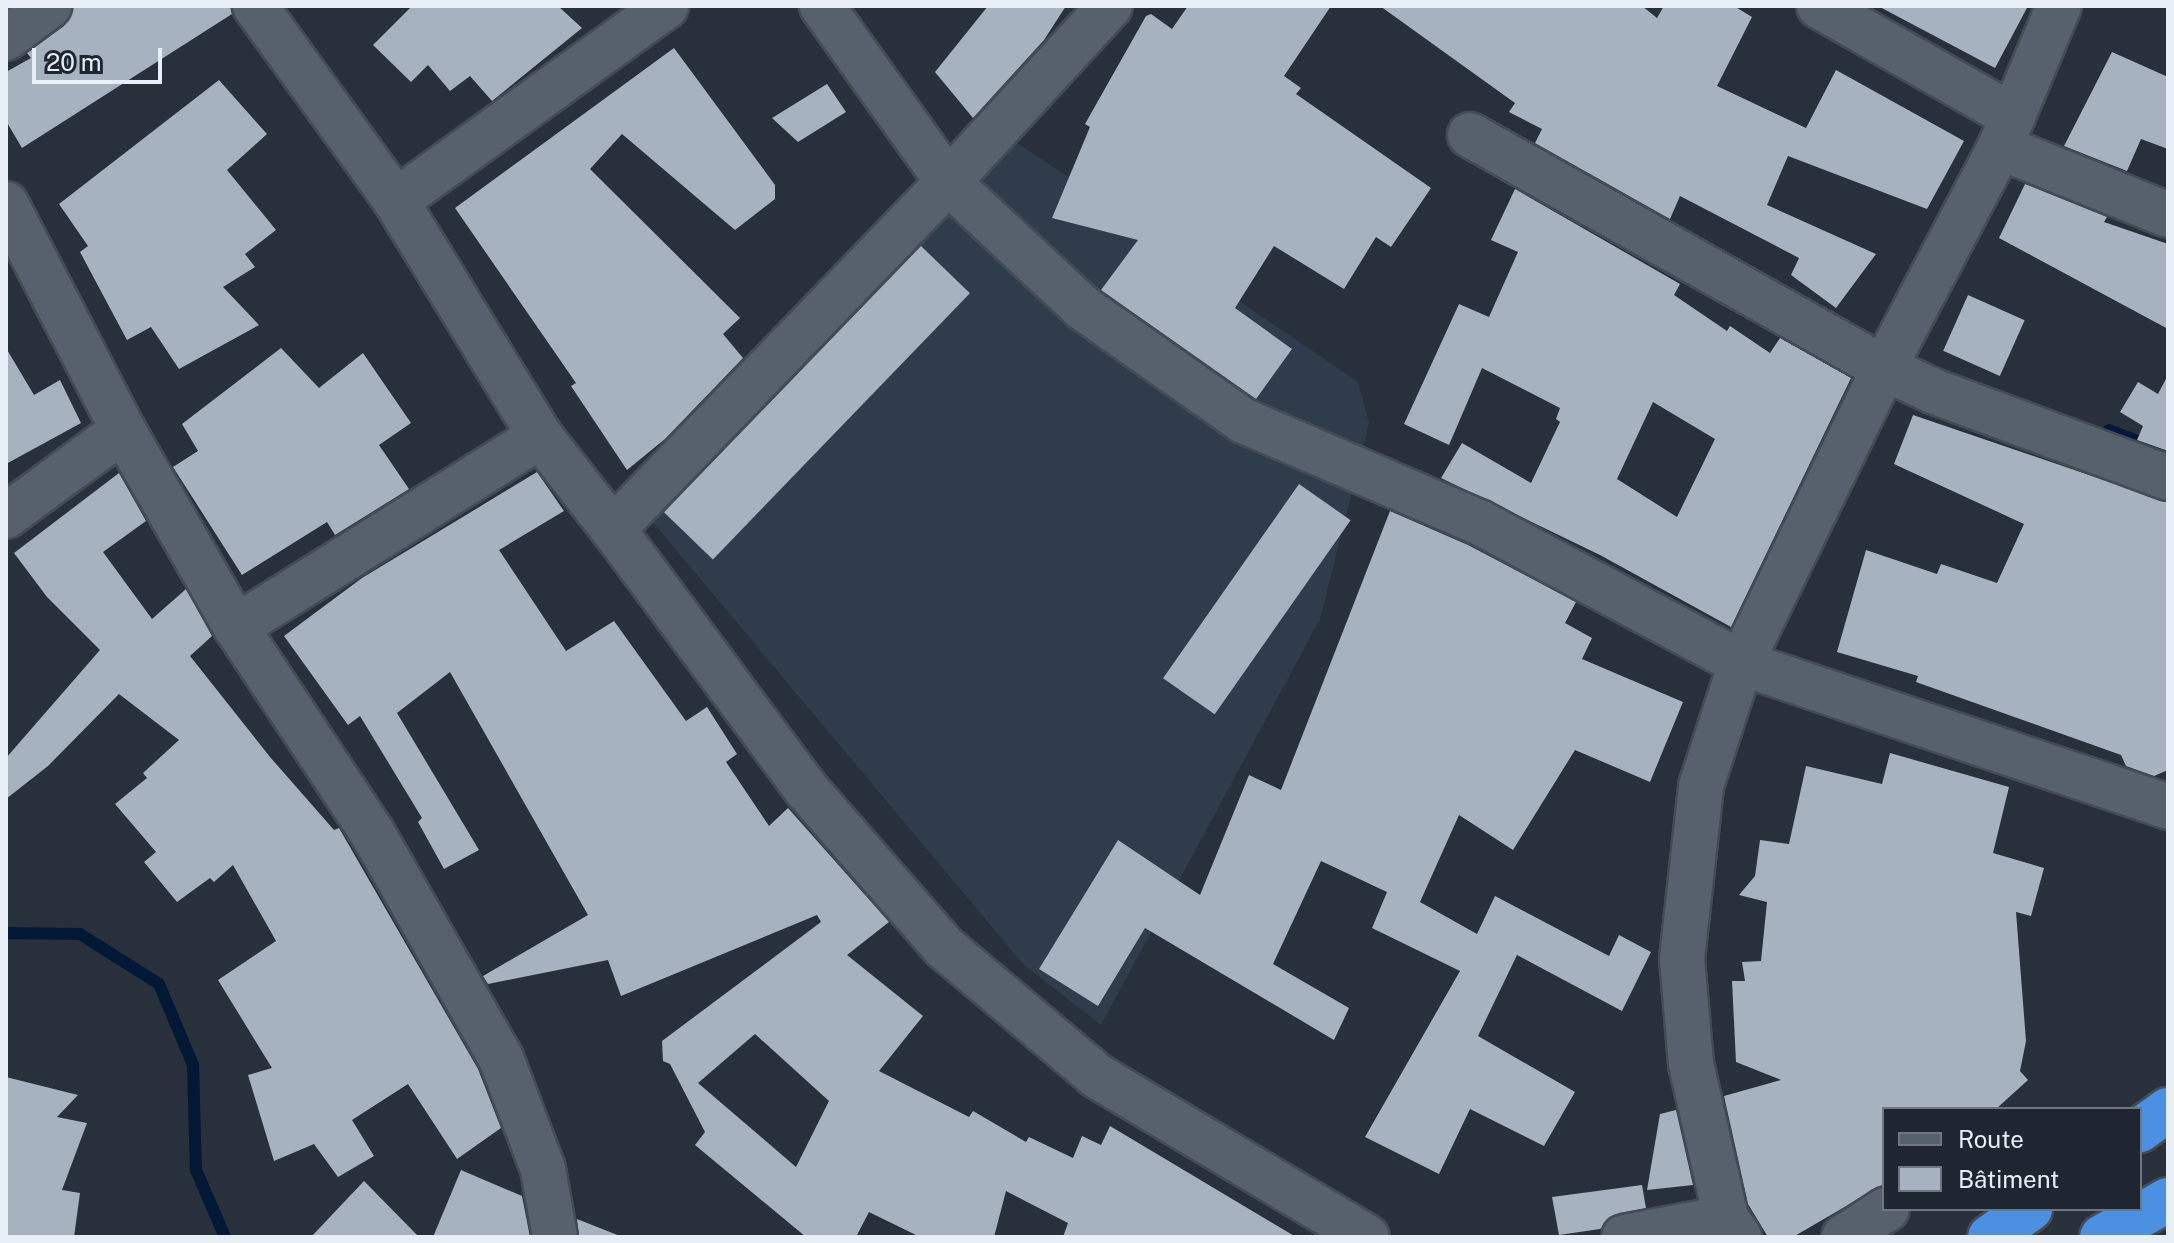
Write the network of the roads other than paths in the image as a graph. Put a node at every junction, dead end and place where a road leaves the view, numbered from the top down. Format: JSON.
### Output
{"nodes":[{"id":1,"x":49,"y":6,"type":"edge"},
{"id":2,"x":255,"y":6,"type":"edge"},
{"id":3,"x":666,"y":6,"type":"edge"},
{"id":4,"x":822,"y":6,"type":"edge"},
{"id":5,"x":1110,"y":6,"type":"edge"},
{"id":6,"x":1819,"y":6,"type":"edge"},
{"id":7,"x":2059,"y":6,"type":"edge"},
{"id":8,"x":6,"y":38,"type":"edge"},
{"id":9,"x":2006,"y":131,"type":"junction"},
{"id":10,"x":1470,"y":135,"type":"dead end"},
{"id":11,"x":948,"y":182,"type":"junction"},
{"id":12,"x":396,"y":201,"type":"junction"},
{"id":13,"x":6,"y":204,"type":"edge"},
{"id":14,"x":2168,"y":215,"type":"edge"},
{"id":15,"x":1884,"y":368,"type":"junction"},
{"id":16,"x":123,"y":430,"type":"junction"},
{"id":17,"x":540,"y":436,"type":"junction"},
{"id":18,"x":2168,"y":478,"type":"edge"},
{"id":19,"x":6,"y":516,"type":"edge"},
{"id":20,"x":613,"y":529,"type":"junction"},
{"id":21,"x":236,"y":627,"type":"junction"},
{"id":22,"x":1741,"y":663,"type":"junction"},
{"id":23,"x":2168,"y":807,"type":"edge"},
{"id":24,"x":2168,"y":1110,"type":"edge"},
{"id":25,"x":2142,"y":1129,"type":"edge"},
{"id":26,"x":2168,"y":1200,"type":"edge"},
{"id":27,"x":1884,"y":1211,"type":"edge"},
{"id":28,"x":2027,"y":1211,"type":"edge"},
{"id":29,"x":1733,"y":1227,"type":"edge"},
{"id":30,"x":555,"y":1237,"type":"edge"},
{"id":31,"x":1367,"y":1237,"type":"edge"},
{"id":32,"x":1624,"y":1237,"type":"edge"},
{"id":33,"x":1844,"y":1237,"type":"edge"},
{"id":34,"x":1990,"y":1237,"type":"edge"},
{"id":35,"x":2102,"y":1237,"type":"edge"}],
"edges":[{"from":1,"to":8,"type":"street"},
{"from":2,"to":12,"type":"street"},
{"from":3,"to":12,"type":"street"},
{"from":4,"to":11,"type":"street"},
{"from":5,"to":11,"type":"street"},
{"from":6,"to":9,"type":"street"},
{"from":7,"to":9,"type":"street"},
{"from":9,"to":14,"type":"street"},
{"from":9,"to":15,"type":"street"},
{"from":10,"to":15,"type":"street"},
{"from":11,"to":20,"type":"street"},
{"from":11,"to":22,"type":"street"},
{"from":12,"to":17,"type":"street"},
{"from":13,"to":16,"type":"street"},
{"from":15,"to":18,"type":"street"},
{"from":15,"to":22,"type":"street"},
{"from":16,"to":19,"type":"street"},
{"from":16,"to":21,"type":"street"},
{"from":17,"to":20,"type":"street"},
{"from":17,"to":21,"type":"street"},
{"from":20,"to":31,"type":"street"},
{"from":21,"to":30,"type":"street"},
{"from":22,"to":23,"type":"street"},
{"from":22,"to":29,"type":"street"},
{"from":24,"to":25,"type":"highway"},
{"from":26,"to":35,"type":"highway"},
{"from":27,"to":33,"type":"street"},
{"from":28,"to":34,"type":"highway"},
{"from":29,"to":32,"type":"street"}]}
